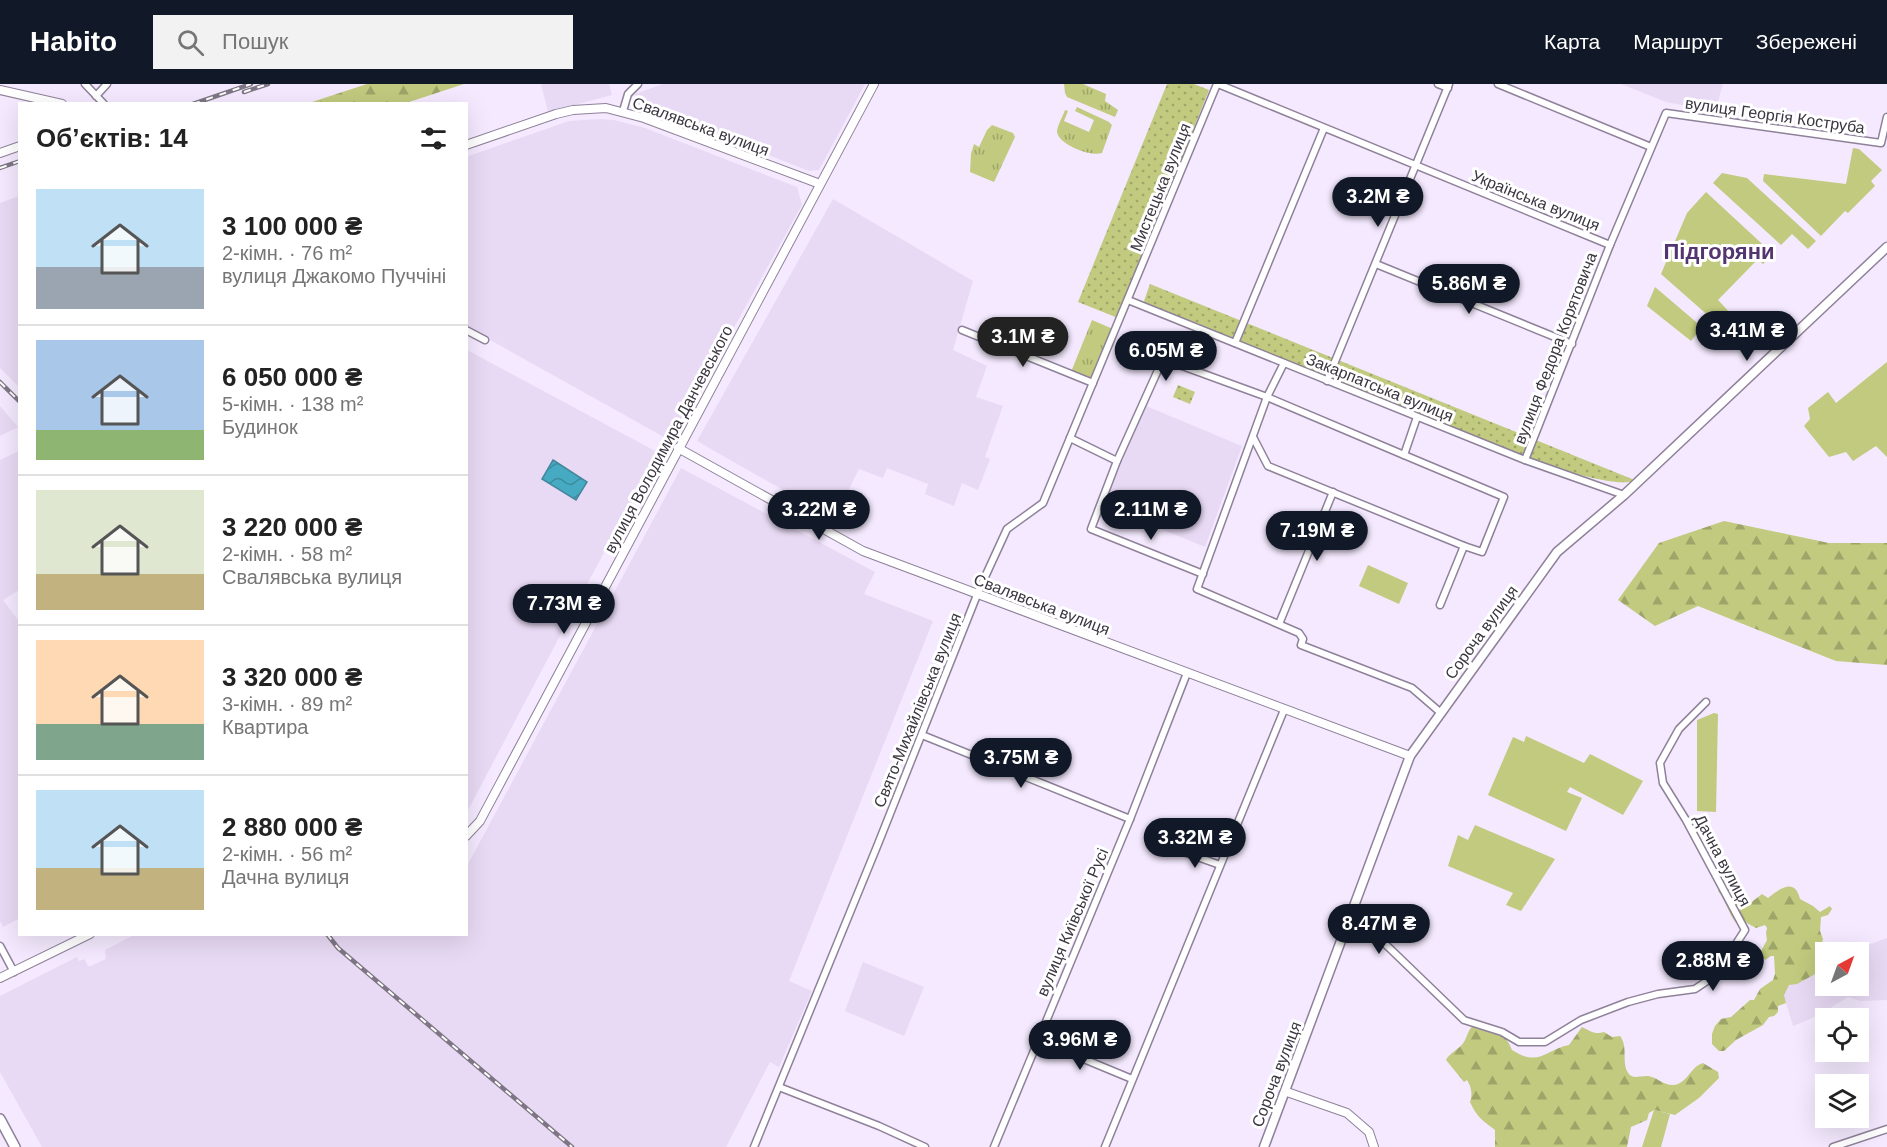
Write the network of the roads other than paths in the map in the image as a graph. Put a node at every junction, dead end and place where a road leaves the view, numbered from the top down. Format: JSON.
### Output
{"nodes":[{"id":1,"x":85,"y":84,"type":"edge"},
{"id":2,"x":107,"y":84,"type":"edge"},
{"id":3,"x":638,"y":84,"type":"edge"},
{"id":4,"x":874,"y":84,"type":"edge"},
{"id":5,"x":1217,"y":84,"type":"edge"},
{"id":6,"x":1438,"y":84,"type":"edge"},
{"id":7,"x":1498,"y":84,"type":"edge"},
{"id":8,"x":1449,"y":86,"type":"edge"},
{"id":9,"x":0,"y":90,"type":"edge"},
{"id":10,"x":96,"y":96,"type":"junction"},
{"id":11,"x":53,"y":102,"type":"edge"},
{"id":12,"x":102,"y":102,"type":"edge"},
{"id":13,"x":622,"y":111,"type":"junction"},
{"id":14,"x":1666,"y":113,"type":"joint"},
{"id":15,"x":1887,"y":117,"type":"edge"},
{"id":16,"x":1324,"y":128,"type":"junction"},
{"id":17,"x":468,"y":144,"type":"edge"},
{"id":18,"x":1652,"y":147,"type":"junction"},
{"id":19,"x":18,"y":148,"type":"edge"},
{"id":20,"x":0,"y":153,"type":"edge"},
{"id":21,"x":1416,"y":166,"type":"junction"},
{"id":22,"x":820,"y":184,"type":"junction"},
{"id":23,"x":1610,"y":245,"type":"junction"},
{"id":24,"x":1887,"y":247,"type":"edge"},
{"id":25,"x":1376,"y":264,"type":"junction"},
{"id":26,"x":1128,"y":300,"type":"junction"},
{"id":27,"x":962,"y":330,"type":"dead end"},
{"id":28,"x":468,"y":331,"type":"edge"},
{"id":29,"x":485,"y":340,"type":"dead end"},
{"id":30,"x":1235,"y":343,"type":"junction"},
{"id":31,"x":1572,"y":345,"type":"junction"},
{"id":32,"x":1284,"y":363,"type":"junction"},
{"id":33,"x":1327,"y":381,"type":"junction"},
{"id":34,"x":1093,"y":383,"type":"junction"},
{"id":35,"x":1267,"y":397,"type":"junction"},
{"id":36,"x":1418,"y":417,"type":"junction"},
{"id":37,"x":1253,"y":437,"type":"junction"},
{"id":38,"x":1070,"y":438,"type":"junction"},
{"id":39,"x":678,"y":448,"type":"junction"},
{"id":40,"x":1404,"y":455,"type":"junction"},
{"id":41,"x":1525,"y":460,"type":"junction"},
{"id":42,"x":1117,"y":461,"type":"junction"},
{"id":43,"x":1333,"y":492,"type":"junction"},
{"id":44,"x":1624,"y":495,"type":"junction"},
{"id":45,"x":1464,"y":546,"type":"junction"},
{"id":46,"x":1203,"y":574,"type":"junction"},
{"id":47,"x":978,"y":594,"type":"junction"},
{"id":48,"x":1440,"y":605,"type":"dead end"},
{"id":49,"x":1279,"y":624,"type":"junction"},
{"id":50,"x":1187,"y":673,"type":"junction"},
{"id":51,"x":1706,"y":702,"type":"dead end"},
{"id":52,"x":1284,"y":710,"type":"junction"},
{"id":53,"x":1441,"y":713,"type":"junction"},
{"id":54,"x":922,"y":735,"type":"junction"},
{"id":55,"x":1410,"y":756,"type":"junction"},
{"id":56,"x":1130,"y":819,"type":"junction"},
{"id":57,"x":468,"y":834,"type":"edge"},
{"id":58,"x":1178,"y":850,"type":"dead end"},
{"id":59,"x":1220,"y":865,"type":"junction"},
{"id":60,"x":1352,"y":912,"type":"junction"},
{"id":61,"x":86,"y":936,"type":"edge"},
{"id":62,"x":0,"y":946,"type":"edge"},
{"id":63,"x":14,"y":972,"type":"junction"},
{"id":64,"x":2,"y":978,"type":"edge"},
{"id":65,"x":1038,"y":1040,"type":"junction"},
{"id":66,"x":1132,"y":1079,"type":"junction"},
{"id":67,"x":779,"y":1087,"type":"junction"},
{"id":68,"x":1287,"y":1092,"type":"junction"},
{"id":69,"x":0,"y":1119,"type":"edge"},
{"id":70,"x":1887,"y":1129,"type":"edge"},
{"id":71,"x":15,"y":1147,"type":"edge"},
{"id":72,"x":754,"y":1147,"type":"edge"},
{"id":73,"x":925,"y":1147,"type":"edge"},
{"id":74,"x":994,"y":1147,"type":"edge"},
{"id":75,"x":1105,"y":1147,"type":"edge"},
{"id":76,"x":1264,"y":1147,"type":"edge"},
{"id":77,"x":1374,"y":1147,"type":"edge"},
{"id":78,"x":1833,"y":1147,"type":"edge"}],
"edges":[{"from":1,"to":10,"type":"street"},
{"from":2,"to":10,"type":"street"},
{"from":3,"to":13,"type":"street"},
{"from":4,"to":22,"type":"street","name":"вулиця Володимира Данчевського"},
{"from":5,"to":16,"type":"street","name":"Українська вулиця"},
{"from":5,"to":26,"type":"street","name":"Мистецька вулиця"},
{"from":6,"to":8,"type":"street"},
{"from":7,"to":18,"type":"street"},
{"from":8,"to":21,"type":"street"},
{"from":9,"to":11,"type":"street"},
{"from":10,"to":12,"type":"street"},
{"from":13,"to":17,"type":"street","name":"Свалявська вулиця"},
{"from":13,"to":22,"type":"street","name":"Свалявська вулиця"},
{"from":14,"to":15,"type":"street","name":"вулиця Георгія Коструба"},
{"from":14,"to":18,"type":"street","name":"вулиця Федора Корятовича"},
{"from":16,"to":21,"type":"street","name":"Українська вулиця"},
{"from":16,"to":30,"type":"street"},
{"from":18,"to":23,"type":"street","name":"вулиця Федора Корятовича"},
{"from":19,"to":20,"type":"street"},
{"from":21,"to":23,"type":"street","name":"Українська вулиця"},
{"from":21,"to":25,"type":"street"},
{"from":22,"to":39,"type":"street","name":"вулиця Володимира Данчевського"},
{"from":23,"to":31,"type":"street","name":"вулиця Федора Корятовича"},
{"from":24,"to":44,"type":"main road","name":"Сороча вулиця"},
{"from":25,"to":31,"type":"street"},
{"from":25,"to":33,"type":"street"},
{"from":26,"to":30,"type":"street","name":"Закарпатська вулиця"},
{"from":26,"to":34,"type":"street","name":"Свято-Михайлівська вулиця"},
{"from":27,"to":34,"type":"street"},
{"from":28,"to":29,"type":"street"},
{"from":30,"to":32,"type":"street","name":"Закарпатська вулиця"},
{"from":31,"to":41,"type":"street","name":"вулиця Федора Корятовича"},
{"from":32,"to":33,"type":"street","name":"Закарпатська вулиця"},
{"from":32,"to":35,"type":"street"},
{"from":33,"to":36,"type":"street","name":"Закарпатська вулиця"},
{"from":34,"to":38,"type":"street","name":"Свято-Михайлівська вулиця"},
{"from":35,"to":37,"type":"street"},
{"from":35,"to":40,"type":"street"},
{"from":35,"to":42,"type":"street"},
{"from":36,"to":40,"type":"street"},
{"from":36,"to":41,"type":"street","name":"Закарпатська вулиця"},
{"from":37,"to":43,"type":"street"},
{"from":37,"to":46,"type":"street"},
{"from":38,"to":42,"type":"street"},
{"from":38,"to":47,"type":"street","name":"Свято-Михайлівська вулиця"},
{"from":39,"to":47,"type":"street","name":"Свалявська вулиця"},
{"from":39,"to":57,"type":"street","name":"вулиця Володимира Данчевського"},
{"from":40,"to":45,"type":"street"},
{"from":41,"to":44,"type":"street","name":"Закарпатська вулиця"},
{"from":42,"to":46,"type":"street"},
{"from":43,"to":45,"type":"street"},
{"from":43,"to":49,"type":"street"},
{"from":44,"to":53,"type":"main road","name":"Сороча вулиця"},
{"from":45,"to":48,"type":"street"},
{"from":46,"to":49,"type":"street"},
{"from":47,"to":50,"type":"street","name":"Свалявська вулиця"},
{"from":47,"to":54,"type":"street","name":"Свято-Михайлівська вулиця"},
{"from":49,"to":53,"type":"street"},
{"from":50,"to":52,"type":"street","name":"Свалявська вулиця"},
{"from":50,"to":56,"type":"street","name":"вулиця Київської Русі"},
{"from":51,"to":60,"type":"street","name":"Дачна вулиця"},
{"from":52,"to":55,"type":"street","name":"Свалявська вулиця"},
{"from":52,"to":59,"type":"street"},
{"from":53,"to":55,"type":"main road","name":"Сороча вулиця"},
{"from":54,"to":56,"type":"street"},
{"from":54,"to":67,"type":"street","name":"Свято-Михайлівська вулиця"},
{"from":55,"to":60,"type":"main road","name":"Сороча вулиця"},
{"from":56,"to":65,"type":"street","name":"вулиця Київської Русі"},
{"from":58,"to":59,"type":"street"},
{"from":59,"to":66,"type":"street"},
{"from":60,"to":68,"type":"main road","name":"Сороча вулиця"},
{"from":61,"to":63,"type":"street"},
{"from":62,"to":63,"type":"street"},
{"from":63,"to":64,"type":"street"},
{"from":65,"to":66,"type":"street"},
{"from":65,"to":74,"type":"street","name":"вулиця Київської Русі"},
{"from":66,"to":75,"type":"street"},
{"from":67,"to":72,"type":"street","name":"Свято-Михайлівська вулиця"},
{"from":67,"to":73,"type":"street"},
{"from":68,"to":76,"type":"main road","name":"Сороча вулиця"},
{"from":68,"to":77,"type":"street"},
{"from":69,"to":71,"type":"main road"},
{"from":70,"to":78,"type":"street"}]}
